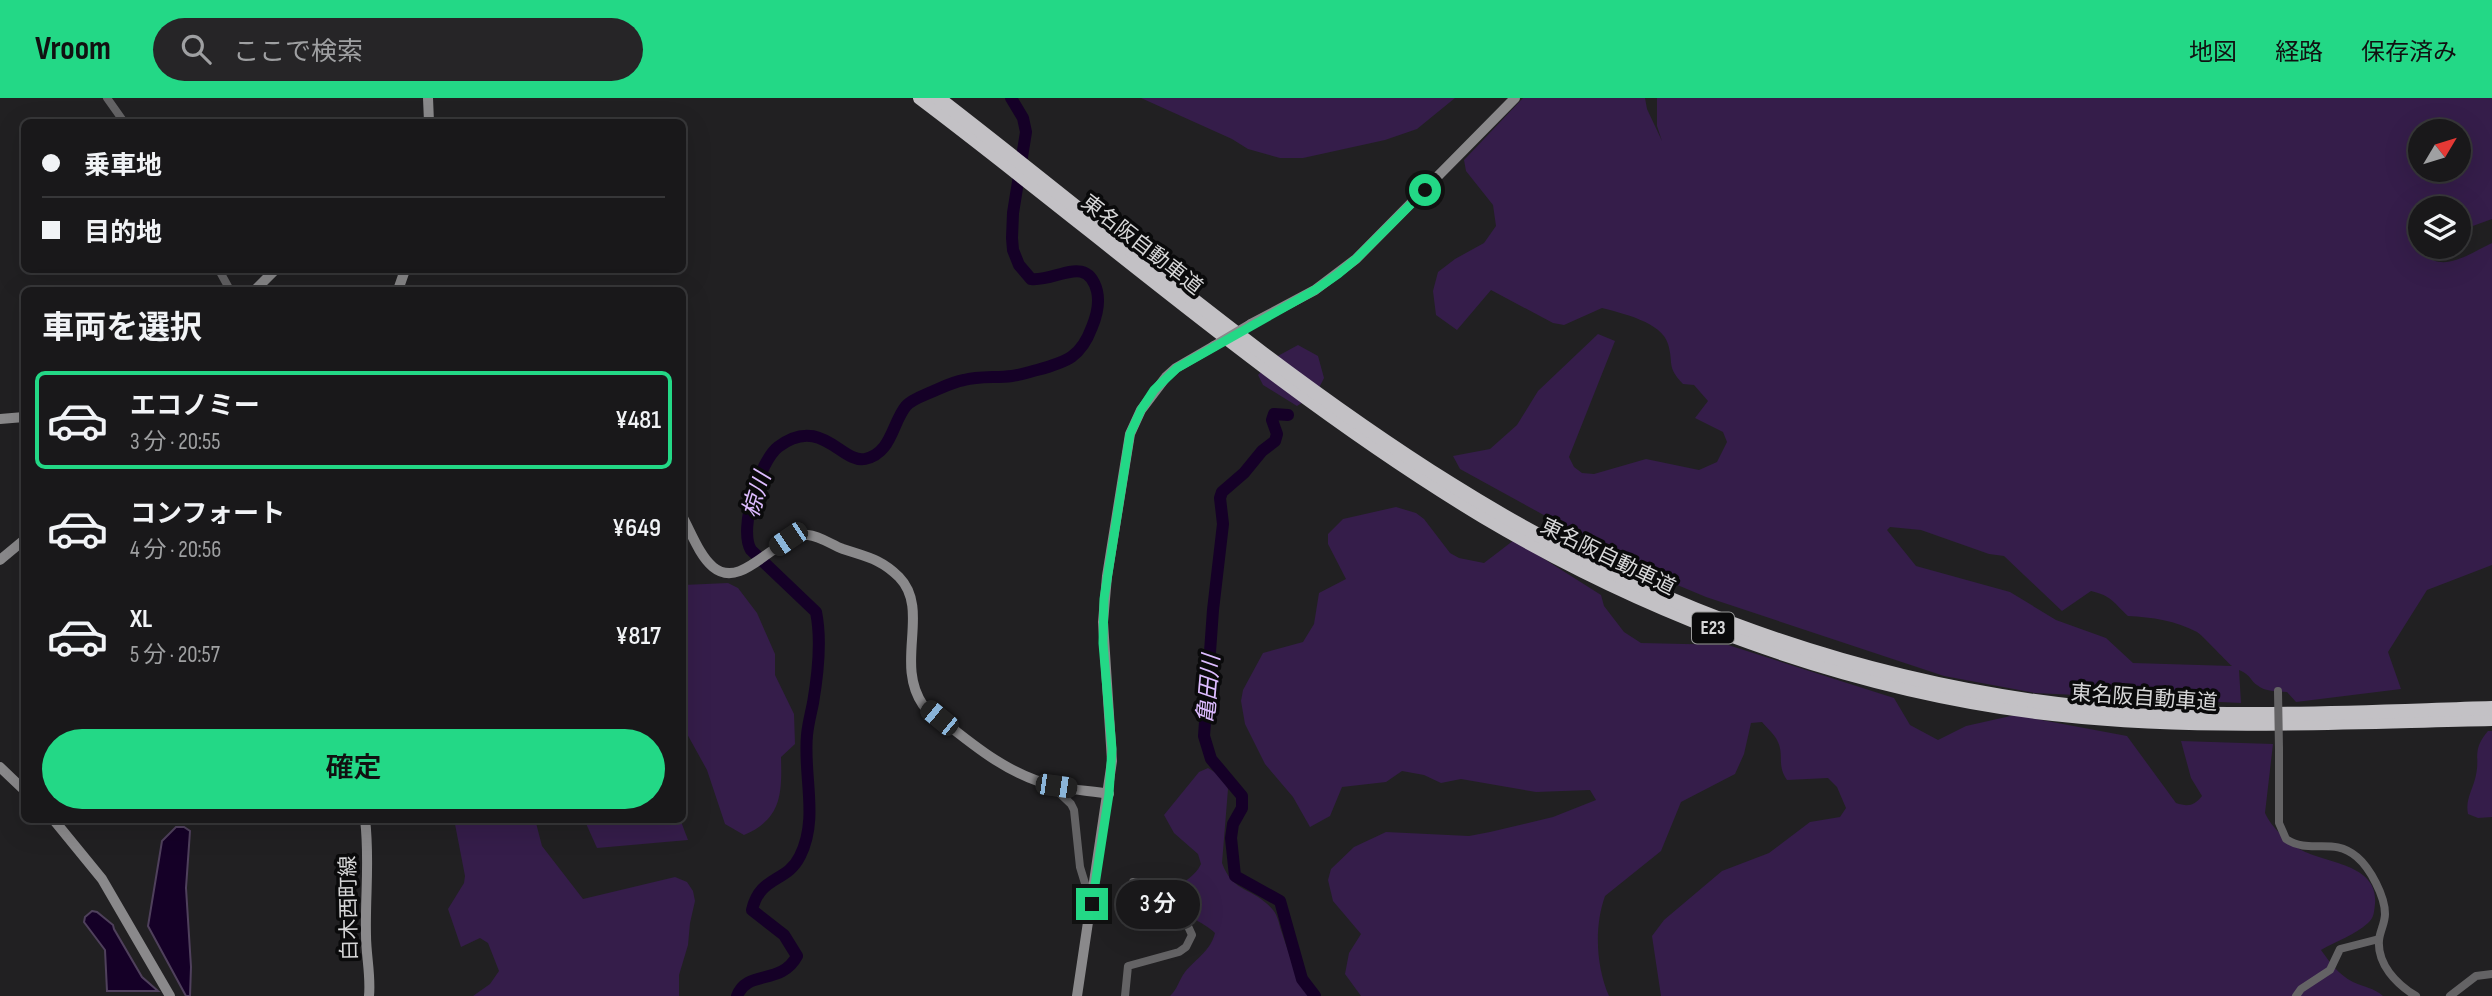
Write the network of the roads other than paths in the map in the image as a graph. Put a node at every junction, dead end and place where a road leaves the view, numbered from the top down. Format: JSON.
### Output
{"nodes":[{"id":1,"x":107,"y":98,"type":"edge"},
{"id":2,"x":428,"y":98,"type":"edge"},
{"id":3,"x":920,"y":98,"type":"edge"},
{"id":4,"x":938,"y":98,"type":"edge"},
{"id":5,"x":1515,"y":98,"type":"edge"},
{"id":6,"x":122,"y":119,"type":"edge"},
{"id":7,"x":429,"y":119,"type":"edge"},
{"id":8,"x":991,"y":146,"type":"junction"},
{"id":9,"x":1053,"y":195,"type":"junction"},
{"id":10,"x":272,"y":273,"type":"edge"},
{"id":11,"x":258,"y":287,"type":"edge"},
{"id":12,"x":21,"y":417,"type":"edge"},
{"id":13,"x":0,"y":419,"type":"edge"},
{"id":14,"x":686,"y":524,"type":"edge"},
{"id":15,"x":21,"y":542,"type":"edge"},
{"id":16,"x":0,"y":560,"type":"edge"},
{"id":17,"x":2278,"y":690,"type":"dead end"},
{"id":18,"x":2492,"y":708,"type":"edge"},
{"id":19,"x":2492,"y":719,"type":"edge"},
{"id":20,"x":0,"y":766,"type":"edge"},
{"id":21,"x":1051,"y":785,"type":"junction"},
{"id":22,"x":21,"y":787,"type":"edge"},
{"id":23,"x":1109,"y":794,"type":"junction"},
{"id":24,"x":56,"y":823,"type":"edge"},
{"id":25,"x":365,"y":823,"type":"edge"},
{"id":26,"x":1133,"y":882,"type":"dead end"},
{"id":27,"x":1092,"y":904,"type":"junction"},
{"id":28,"x":2379,"y":939,"type":"junction"},
{"id":29,"x":2492,"y":974,"type":"edge"},
{"id":30,"x":170,"y":996,"type":"edge"},
{"id":31,"x":369,"y":996,"type":"edge"},
{"id":32,"x":1077,"y":996,"type":"edge"},
{"id":33,"x":1125,"y":996,"type":"edge"},
{"id":34,"x":2296,"y":996,"type":"edge"},
{"id":35,"x":2416,"y":996,"type":"edge"},
{"id":36,"x":2450,"y":996,"type":"edge"}],
"edges":[{"from":1,"to":6,"type":"street"},
{"from":2,"to":7,"type":"street"},
{"from":3,"to":8,"type":"highway","name":"東名阪自動車道","number":"E23"},
{"from":4,"to":8,"type":"highway","name":"東名阪自動車道","number":"E23"},
{"from":5,"to":23,"type":"street","bridge":true},
{"from":8,"to":9,"type":"highway","name":"東名阪自動車道","number":"E23"},
{"from":9,"to":18,"type":"highway","name":"東名阪自動車道","number":"E23"},
{"from":9,"to":19,"type":"highway","name":"東名阪自動車道","number":"E23"},
{"from":10,"to":11,"type":"street"},
{"from":12,"to":13,"type":"street"},
{"from":14,"to":21,"type":"street"},
{"from":15,"to":16,"type":"street"},
{"from":17,"to":28,"type":"street","bridge":true},
{"from":20,"to":22,"type":"street"},
{"from":21,"to":23,"type":"street"},
{"from":21,"to":27,"type":"street"},
{"from":23,"to":27,"type":"street"},
{"from":24,"to":30,"type":"street"},
{"from":25,"to":31,"type":"street","name":"白木西町線"},
{"from":26,"to":33,"type":"street"},
{"from":27,"to":32,"type":"street"},
{"from":28,"to":34,"type":"street"},
{"from":28,"to":35,"type":"street"},
{"from":29,"to":36,"type":"street"}]}
